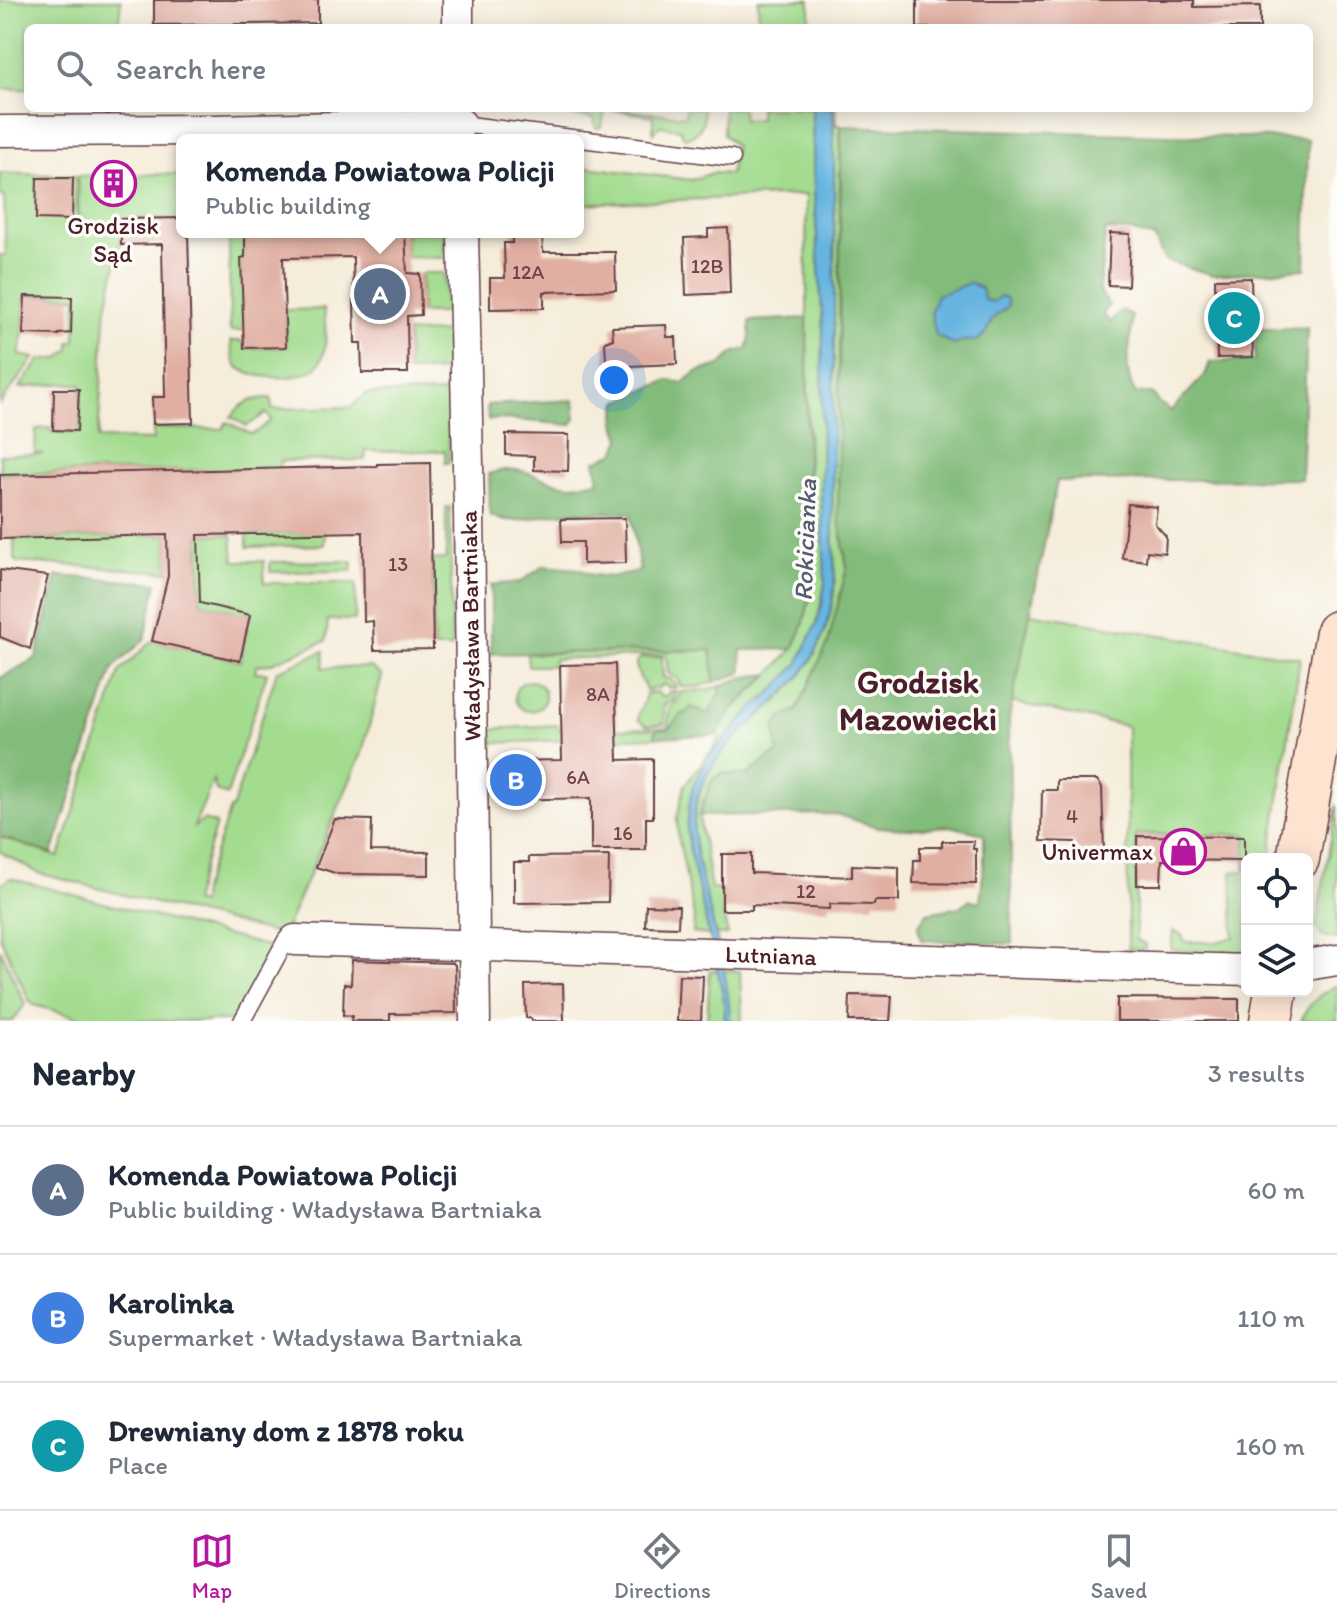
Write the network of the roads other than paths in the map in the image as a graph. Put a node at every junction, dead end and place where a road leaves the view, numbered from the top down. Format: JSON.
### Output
{"nodes":[{"id":1,"x":458,"y":0,"type":"edge"},
{"id":2,"x":458,"y":24,"type":"edge"},
{"id":3,"x":461,"y":124,"type":"edge"},
{"id":4,"x":0,"y":131,"type":"edge"},
{"id":5,"x":541,"y":134,"type":"edge"},
{"id":6,"x":584,"y":139,"type":"edge"},
{"id":7,"x":732,"y":158,"type":"dead end"},
{"id":8,"x":463,"y":238,"type":"edge"},
{"id":9,"x":1337,"y":632,"type":"edge"},
{"id":10,"x":1299,"y":853,"type":"edge"},
{"id":11,"x":295,"y":940,"type":"joint"},
{"id":12,"x":474,"y":944,"type":"junction"},
{"id":13,"x":1337,"y":960,"type":"edge"},
{"id":14,"x":1313,"y":964,"type":"edge"},
{"id":15,"x":1241,"y":970,"type":"edge"},
{"id":16,"x":1275,"y":997,"type":"edge"},
{"id":17,"x":242,"y":1021,"type":"edge"},
{"id":18,"x":475,"y":1021,"type":"edge"},
{"id":19,"x":1271,"y":1021,"type":"edge"}],
"edges":[{"from":1,"to":2,"type":"street"},
{"from":3,"to":4,"type":"street"},
{"from":3,"to":5,"type":"lane"},
{"from":6,"to":7,"type":"lane"},
{"from":8,"to":12,"type":"street","name":"Władysława Bartniaka"},
{"from":9,"to":10,"type":"street"},
{"from":11,"to":12,"type":"street","name":"Lutniana"},
{"from":11,"to":17,"type":"lane"},
{"from":12,"to":15,"type":"street","name":"Lutniana"},
{"from":12,"to":18,"type":"street","name":"Władysława Bartniaka"},
{"from":13,"to":14,"type":"street"},
{"from":16,"to":19,"type":"street"}]}
